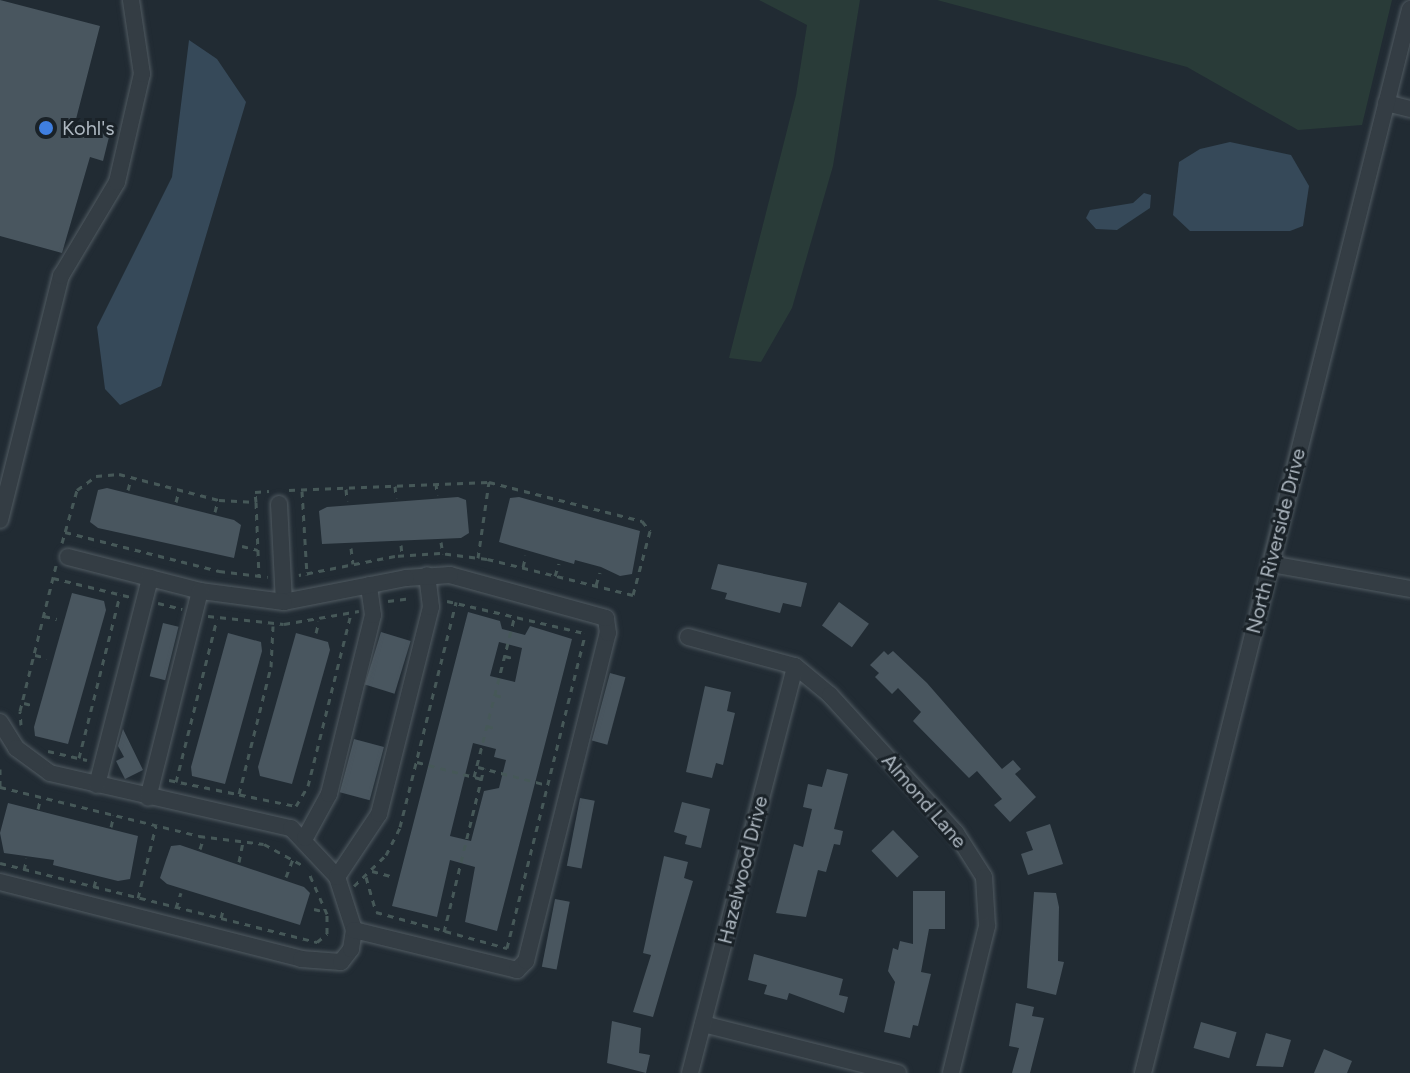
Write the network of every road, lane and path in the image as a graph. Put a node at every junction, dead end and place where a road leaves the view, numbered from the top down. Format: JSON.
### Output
{"nodes":[{"id":1,"x":131,"y":0,"type":"edge"},
{"id":2,"x":1410,"y":9,"type":"edge"},
{"id":3,"x":1386,"y":103,"type":"junction"},
{"id":4,"x":1410,"y":109,"type":"edge"},
{"id":5,"x":132,"y":477,"type":"dead end"},
{"id":6,"x":436,"y":482,"type":"junction"},
{"id":7,"x":489,"y":482,"type":"junction"},
{"id":8,"x":395,"y":485,"type":"junction"},
{"id":9,"x":346,"y":488,"type":"junction"},
{"id":10,"x":128,"y":490,"type":"dead end"},
{"id":11,"x":179,"y":490,"type":"dead end"},
{"id":12,"x":302,"y":491,"type":"junction"},
{"id":13,"x":437,"y":495,"type":"dead end"},
{"id":14,"x":542,"y":495,"type":"junction"},
{"id":15,"x":396,"y":498,"type":"dead end"},
{"id":16,"x":218,"y":500,"type":"dead end"},
{"id":17,"x":347,"y":501,"type":"dead end"},
{"id":18,"x":176,"y":502,"type":"dead end"},
{"id":19,"x":256,"y":502,"type":"dead end"},
{"id":20,"x":540,"y":503,"type":"dead end"},
{"id":21,"x":279,"y":504,"type":"dead end"},
{"id":22,"x":215,"y":512,"type":"dead end"},
{"id":23,"x":612,"y":513,"type":"junction"},
{"id":24,"x":0,"y":520,"type":"edge"},
{"id":25,"x":609,"y":521,"type":"dead end"},
{"id":26,"x":65,"y":532,"type":"dead end"},
{"id":27,"x":116,"y":536,"type":"dead end"},
{"id":28,"x":441,"y":542,"type":"dead end"},
{"id":29,"x":115,"y":544,"type":"junction"},
{"id":30,"x":401,"y":545,"type":"dead end"},
{"id":31,"x":242,"y":546,"type":"dead end"},
{"id":32,"x":164,"y":548,"type":"dead end"},
{"id":33,"x":351,"y":548,"type":"dead end"},
{"id":34,"x":258,"y":550,"type":"dead end"},
{"id":35,"x":443,"y":554,"type":"dead end"},
{"id":36,"x":402,"y":555,"type":"dead end"},
{"id":37,"x":526,"y":555,"type":"dead end"},
{"id":38,"x":162,"y":556,"type":"junction"},
{"id":39,"x":68,"y":557,"type":"dead end"},
{"id":40,"x":204,"y":557,"type":"dead end"},
{"id":41,"x":478,"y":558,"type":"dead end"},
{"id":42,"x":559,"y":564,"type":"dead end"},
{"id":43,"x":1271,"y":564,"type":"junction"},
{"id":44,"x":201,"y":566,"type":"junction"},
{"id":45,"x":353,"y":566,"type":"dead end"},
{"id":46,"x":523,"y":568,"type":"dead end"},
{"id":47,"x":600,"y":573,"type":"dead end"},
{"id":48,"x":307,"y":575,"type":"dead end"},
{"id":49,"x":427,"y":575,"type":"junction"},
{"id":50,"x":283,"y":576,"type":"junction"},
{"id":51,"x":555,"y":576,"type":"dead end"},
{"id":52,"x":53,"y":578,"type":"dead end"},
{"id":53,"x":150,"y":578,"type":"junction"},
{"id":54,"x":369,"y":585,"type":"junction"},
{"id":55,"x":596,"y":586,"type":"dead end"},
{"id":56,"x":1410,"y":589,"type":"edge"},
{"id":57,"x":200,"y":591,"type":"junction"},
{"id":58,"x":120,"y":595,"type":"junction"},
{"id":59,"x":633,"y":595,"type":"dead end"},
{"id":60,"x":431,"y":596,"type":"junction"},
{"id":61,"x":144,"y":600,"type":"junction"},
{"id":62,"x":284,"y":602,"type":"junction"},
{"id":63,"x":456,"y":602,"type":"junction"},
{"id":64,"x":373,"y":605,"type":"junction"},
{"id":65,"x":591,"y":610,"type":"junction"},
{"id":66,"x":195,"y":612,"type":"junction"},
{"id":67,"x":351,"y":614,"type":"dead end"},
{"id":68,"x":515,"y":615,"type":"junction"},
{"id":69,"x":44,"y":616,"type":"dead end"},
{"id":70,"x":57,"y":619,"type":"dead end"},
{"id":71,"x":217,"y":619,"type":"dead end"},
{"id":72,"x":319,"y":621,"type":"dead end"},
{"id":73,"x":245,"y":623,"type":"dead end"},
{"id":74,"x":273,"y":624,"type":"dead end"},
{"id":75,"x":243,"y":629,"type":"dead end"},
{"id":76,"x":105,"y":631,"type":"dead end"},
{"id":77,"x":111,"y":632,"type":"junction"},
{"id":78,"x":316,"y":633,"type":"dead end"},
{"id":79,"x":585,"y":633,"type":"junction"},
{"id":80,"x":688,"y":637,"type":"dead end"},
{"id":81,"x":447,"y":639,"type":"junction"},
{"id":82,"x":453,"y":640,"type":"dead end"},
{"id":83,"x":498,"y":652,"type":"dead end"},
{"id":84,"x":34,"y":655,"type":"dead end"},
{"id":85,"x":505,"y":655,"type":"junction"},
{"id":86,"x":207,"y":656,"type":"junction"},
{"id":87,"x":272,"y":656,"type":"junction"},
{"id":88,"x":47,"y":658,"type":"dead end"},
{"id":89,"x":214,"y":658,"type":"dead end"},
{"id":90,"x":282,"y":658,"type":"dead end"},
{"id":91,"x":516,"y":659,"type":"dead end"},
{"id":92,"x":795,"y":666,"type":"junction"},
{"id":93,"x":261,"y":670,"type":"dead end"},
{"id":94,"x":328,"y":670,"type":"dead end"},
{"id":95,"x":566,"y":670,"type":"dead end"},
{"id":96,"x":95,"y":671,"type":"dead end"},
{"id":97,"x":101,"y":672,"type":"junction"},
{"id":98,"x":269,"y":672,"type":"junction"},
{"id":99,"x":336,"y":672,"type":"junction"},
{"id":100,"x":575,"y":673,"type":"junction"},
{"id":101,"x":435,"y":688,"type":"junction"},
{"id":102,"x":441,"y":689,"type":"dead end"},
{"id":103,"x":495,"y":695,"type":"junction"},
{"id":104,"x":264,"y":696,"type":"junction"},
{"id":105,"x":503,"y":697,"type":"dead end"},
{"id":106,"x":272,"y":698,"type":"dead end"},
{"id":107,"x":487,"y":700,"type":"dead end"},
{"id":108,"x":493,"y":701,"type":"junction"},
{"id":109,"x":22,"y":703,"type":"dead end"},
{"id":110,"x":195,"y":704,"type":"junction"},
{"id":111,"x":35,"y":706,"type":"dead end"},
{"id":112,"x":203,"y":706,"type":"dead end"},
{"id":113,"x":318,"y":709,"type":"dead end"},
{"id":114,"x":559,"y":710,"type":"dead end"},
{"id":115,"x":326,"y":711,"type":"junction"},
{"id":116,"x":565,"y":712,"type":"junction"},
{"id":117,"x":83,"y":718,"type":"dead end"},
{"id":118,"x":250,"y":718,"type":"dead end"},
{"id":119,"x":89,"y":720,"type":"junction"},
{"id":120,"x":257,"y":720,"type":"junction"},
{"id":121,"x":0,"y":722,"type":"edge"},
{"id":122,"x":487,"y":726,"type":"junction"},
{"id":123,"x":498,"y":729,"type":"dead end"},
{"id":124,"x":477,"y":738,"type":"dead end"},
{"id":125,"x":484,"y":740,"type":"junction"},
{"id":126,"x":251,"y":743,"type":"junction"},
{"id":127,"x":185,"y":744,"type":"junction"},
{"id":128,"x":548,"y":744,"type":"dead end"},
{"id":129,"x":193,"y":745,"type":"dead end"},
{"id":130,"x":260,"y":745,"type":"dead end"},
{"id":131,"x":557,"y":746,"type":"junction"},
{"id":132,"x":239,"y":757,"type":"dead end"},
{"id":133,"x":306,"y":757,"type":"dead end"},
{"id":134,"x":79,"y":758,"type":"dead end"},
{"id":135,"x":247,"y":759,"type":"junction"},
{"id":136,"x":314,"y":759,"type":"junction"},
{"id":137,"x":417,"y":762,"type":"junction"},
{"id":138,"x":477,"y":766,"type":"junction"},
{"id":139,"x":484,"y":768,"type":"junction"},
{"id":140,"x":0,"y":769,"type":"edge"},
{"id":141,"x":154,"y":776,"type":"junction"},
{"id":142,"x":474,"y":777,"type":"junction"},
{"id":143,"x":482,"y":779,"type":"junction"},
{"id":144,"x":176,"y":782,"type":"junction"},
{"id":145,"x":97,"y":785,"type":"junction"},
{"id":146,"x":547,"y":785,"type":"junction"},
{"id":147,"x":0,"y":787,"type":"edge"},
{"id":148,"x":239,"y":794,"type":"junction"},
{"id":149,"x":41,"y":797,"type":"junction"},
{"id":150,"x":148,"y":798,"type":"junction"},
{"id":151,"x":475,"y":806,"type":"junction"},
{"id":152,"x":81,"y":807,"type":"junction"},
{"id":153,"x":38,"y":809,"type":"dead end"},
{"id":154,"x":484,"y":809,"type":"dead end"},
{"id":155,"x":79,"y":815,"type":"dead end"},
{"id":156,"x":114,"y":815,"type":"junction"},
{"id":157,"x":532,"y":819,"type":"dead end"},
{"id":158,"x":464,"y":820,"type":"dead end"},
{"id":159,"x":539,"y":821,"type":"junction"},
{"id":160,"x":471,"y":822,"type":"junction"},
{"id":161,"x":156,"y":826,"type":"junction"},
{"id":162,"x":111,"y":827,"type":"dead end"},
{"id":163,"x":397,"y":834,"type":"junction"},
{"id":164,"x":404,"y":836,"type":"dead end"},
{"id":165,"x":204,"y":837,"type":"junction"},
{"id":166,"x":305,"y":838,"type":"junction"},
{"id":167,"x":243,"y":842,"type":"junction"},
{"id":168,"x":465,"y":846,"type":"junction"},
{"id":169,"x":475,"y":848,"type":"dead end"},
{"id":170,"x":200,"y":849,"type":"dead end"},
{"id":171,"x":27,"y":858,"type":"dead end"},
{"id":172,"x":294,"y":858,"type":"junction"},
{"id":173,"x":521,"y":861,"type":"dead end"},
{"id":174,"x":239,"y":862,"type":"dead end"},
{"id":175,"x":0,"y":863,"type":"edge"},
{"id":176,"x":528,"y":863,"type":"junction"},
{"id":177,"x":24,"y":870,"type":"junction"},
{"id":178,"x":372,"y":871,"type":"junction"},
{"id":179,"x":66,"y":872,"type":"dead end"},
{"id":180,"x":97,"y":876,"type":"dead end"},
{"id":181,"x":286,"y":877,"type":"dead end"},
{"id":182,"x":366,"y":877,"type":"junction"},
{"id":183,"x":394,"y":877,"type":"dead end"},
{"id":184,"x":64,"y":880,"type":"junction"},
{"id":185,"x":0,"y":882,"type":"edge"},
{"id":186,"x":341,"y":885,"type":"junction"},
{"id":187,"x":94,"y":887,"type":"junction"},
{"id":188,"x":446,"y":890,"type":"dead end"},
{"id":189,"x":454,"y":892,"type":"junction"},
{"id":190,"x":181,"y":893,"type":"dead end"},
{"id":191,"x":462,"y":895,"type":"dead end"},
{"id":192,"x":138,"y":898,"type":"junction"},
{"id":193,"x":224,"y":907,"type":"dead end"},
{"id":194,"x":176,"y":908,"type":"junction"},
{"id":195,"x":314,"y":909,"type":"dead end"},
{"id":196,"x":510,"y":909,"type":"dead end"},
{"id":197,"x":516,"y":911,"type":"junction"},
{"id":198,"x":327,"y":913,"type":"junction"},
{"id":199,"x":221,"y":919,"type":"junction"},
{"id":200,"x":271,"y":922,"type":"dead end"},
{"id":201,"x":354,"y":930,"type":"junction"},
{"id":202,"x":268,"y":931,"type":"junction"},
{"id":203,"x":444,"y":932,"type":"junction"},
{"id":204,"x":703,"y":1024,"type":"junction"},
{"id":205,"x":690,"y":1073,"type":"edge"},
{"id":206,"x":898,"y":1073,"type":"edge"},
{"id":207,"x":951,"y":1073,"type":"edge"},
{"id":208,"x":1143,"y":1073,"type":"edge"}],
"edges":[{"from":1,"to":24,"type":"street"},
{"from":2,"to":3,"type":"street","name":"North Riverside Drive"},
{"from":3,"to":4,"type":"street"},
{"from":3,"to":43,"type":"street","name":"North Riverside Drive"},
{"from":5,"to":10,"type":"path"},
{"from":6,"to":7,"type":"path"},
{"from":6,"to":8,"type":"path"},
{"from":6,"to":13,"type":"path"},
{"from":7,"to":14,"type":"path"},
{"from":7,"to":41,"type":"path"},
{"from":8,"to":9,"type":"path"},
{"from":8,"to":15,"type":"path"},
{"from":9,"to":12,"type":"path"},
{"from":9,"to":17,"type":"path"},
{"from":11,"to":18,"type":"path"},
{"from":12,"to":19,"type":"path"},
{"from":12,"to":48,"type":"path"},
{"from":14,"to":20,"type":"path"},
{"from":14,"to":23,"type":"path"},
{"from":16,"to":22,"type":"path"},
{"from":21,"to":50,"type":"street"},
{"from":23,"to":25,"type":"path"},
{"from":23,"to":59,"type":"path"},
{"from":26,"to":29,"type":"path"},
{"from":27,"to":29,"type":"path"},
{"from":28,"to":35,"type":"path"},
{"from":29,"to":38,"type":"path"},
{"from":30,"to":36,"type":"path"},
{"from":31,"to":34,"type":"path"},
{"from":32,"to":38,"type":"path"},
{"from":33,"to":45,"type":"path"},
{"from":37,"to":46,"type":"path"},
{"from":38,"to":44,"type":"path"},
{"from":39,"to":53,"type":"street"},
{"from":40,"to":44,"type":"path"},
{"from":42,"to":51,"type":"path"},
{"from":43,"to":56,"type":"street"},
{"from":43,"to":208,"type":"street","name":"North Riverside Drive"},
{"from":44,"to":50,"type":"path"},
{"from":47,"to":55,"type":"path"},
{"from":49,"to":54,"type":"street"},
{"from":49,"to":60,"type":"street"},
{"from":49,"to":65,"type":"street"},
{"from":50,"to":62,"type":"street"},
{"from":52,"to":58,"type":"path"},
{"from":53,"to":57,"type":"street"},
{"from":53,"to":61,"type":"street"},
{"from":54,"to":62,"type":"street"},
{"from":54,"to":64,"type":"street"},
{"from":57,"to":62,"type":"street"},
{"from":57,"to":66,"type":"street"},
{"from":58,"to":61,"type":"path"},
{"from":58,"to":77,"type":"path"},
{"from":60,"to":63,"type":"path"},
{"from":60,"to":64,"type":"path"},
{"from":60,"to":186,"type":"street"},
{"from":61,"to":66,"type":"path"},
{"from":61,"to":145,"type":"street"},
{"from":63,"to":68,"type":"path"},
{"from":63,"to":81,"type":"path"},
{"from":64,"to":166,"type":"street"},
{"from":65,"to":79,"type":"path"},
{"from":65,"to":201,"type":"street"},
{"from":66,"to":141,"type":"street"},
{"from":67,"to":99,"type":"path"},
{"from":68,"to":79,"type":"path"},
{"from":68,"to":85,"type":"path"},
{"from":69,"to":70,"type":"path"},
{"from":71,"to":86,"type":"path"},
{"from":72,"to":78,"type":"path"},
{"from":73,"to":75,"type":"path"},
{"from":74,"to":87,"type":"path"},
{"from":76,"to":77,"type":"path"},
{"from":77,"to":97,"type":"path"},
{"from":79,"to":100,"type":"path"},
{"from":80,"to":92,"type":"street","name":"Almond Lane"},
{"from":81,"to":82,"type":"path"},
{"from":81,"to":101,"type":"path"},
{"from":83,"to":85,"type":"path"},
{"from":84,"to":88,"type":"path"},
{"from":85,"to":91,"type":"path"},
{"from":85,"to":103,"type":"path"},
{"from":86,"to":89,"type":"path"},
{"from":86,"to":110,"type":"path"},
{"from":87,"to":90,"type":"path"},
{"from":87,"to":98,"type":"path"},
{"from":92,"to":204,"type":"street","name":"Hazelwood Drive"},
{"from":92,"to":207,"type":"street","name":"Almond Lane"},
{"from":93,"to":98,"type":"path"},
{"from":94,"to":99,"type":"path"},
{"from":95,"to":100,"type":"path"},
{"from":96,"to":97,"type":"path"},
{"from":97,"to":119,"type":"path"},
{"from":98,"to":104,"type":"path"},
{"from":99,"to":115,"type":"path"},
{"from":100,"to":116,"type":"path"},
{"from":101,"to":102,"type":"path"},
{"from":101,"to":137,"type":"path"},
{"from":103,"to":105,"type":"path"},
{"from":103,"to":108,"type":"path"},
{"from":104,"to":106,"type":"path"},
{"from":104,"to":120,"type":"path"},
{"from":107,"to":108,"type":"path"},
{"from":108,"to":122,"type":"path"},
{"from":109,"to":111,"type":"path"},
{"from":110,"to":112,"type":"path"},
{"from":110,"to":127,"type":"path"},
{"from":113,"to":115,"type":"path"},
{"from":114,"to":116,"type":"path"},
{"from":115,"to":136,"type":"path"},
{"from":116,"to":131,"type":"path"},
{"from":117,"to":119,"type":"path"},
{"from":118,"to":120,"type":"path"},
{"from":119,"to":134,"type":"path"},
{"from":120,"to":126,"type":"path"},
{"from":121,"to":145,"type":"street"},
{"from":122,"to":123,"type":"path"},
{"from":122,"to":125,"type":"path"},
{"from":124,"to":125,"type":"path"},
{"from":125,"to":138,"type":"path"},
{"from":126,"to":130,"type":"path"},
{"from":126,"to":135,"type":"path"},
{"from":127,"to":129,"type":"path"},
{"from":127,"to":144,"type":"path"},
{"from":128,"to":131,"type":"path"},
{"from":131,"to":146,"type":"path"},
{"from":132,"to":135,"type":"path"},
{"from":133,"to":136,"type":"path"},
{"from":135,"to":148,"type":"path"},
{"from":136,"to":148,"type":"path"},
{"from":137,"to":142,"type":"path"},
{"from":137,"to":163,"type":"path"},
{"from":138,"to":139,"type":"path"},
{"from":138,"to":142,"type":"path"},
{"from":139,"to":143,"type":"path"},
{"from":139,"to":146,"type":"path"},
{"from":140,"to":147,"type":"path"},
{"from":141,"to":144,"type":"path"},
{"from":141,"to":150,"type":"street"},
{"from":142,"to":143,"type":"path"},
{"from":143,"to":151,"type":"path"},
{"from":144,"to":148,"type":"path"},
{"from":145,"to":150,"type":"street"},
{"from":146,"to":159,"type":"path"},
{"from":147,"to":149,"type":"path"},
{"from":149,"to":152,"type":"path"},
{"from":149,"to":153,"type":"path"},
{"from":150,"to":166,"type":"street"},
{"from":151,"to":154,"type":"path"},
{"from":151,"to":160,"type":"path"},
{"from":152,"to":155,"type":"path"},
{"from":152,"to":156,"type":"path"},
{"from":156,"to":161,"type":"path"},
{"from":156,"to":162,"type":"path"},
{"from":157,"to":159,"type":"path"},
{"from":158,"to":160,"type":"path"},
{"from":159,"to":176,"type":"path"},
{"from":160,"to":168,"type":"path"},
{"from":161,"to":165,"type":"path"},
{"from":161,"to":192,"type":"path"},
{"from":163,"to":164,"type":"path"},
{"from":163,"to":178,"type":"path"},
{"from":165,"to":167,"type":"path"},
{"from":165,"to":170,"type":"path"},
{"from":166,"to":186,"type":"street"},
{"from":167,"to":172,"type":"path"},
{"from":167,"to":174,"type":"path"},
{"from":168,"to":169,"type":"path"},
{"from":168,"to":189,"type":"path"},
{"from":171,"to":177,"type":"path"},
{"from":172,"to":181,"type":"path"},
{"from":172,"to":198,"type":"path"},
{"from":173,"to":176,"type":"path"},
{"from":175,"to":177,"type":"path"},
{"from":176,"to":197,"type":"path"},
{"from":177,"to":184,"type":"path"},
{"from":178,"to":182,"type":"path"},
{"from":178,"to":183,"type":"path"},
{"from":179,"to":184,"type":"path"},
{"from":180,"to":187,"type":"path"},
{"from":182,"to":186,"type":"path"},
{"from":182,"to":203,"type":"path"},
{"from":184,"to":187,"type":"path"},
{"from":185,"to":201,"type":"street"},
{"from":186,"to":201,"type":"street"},
{"from":187,"to":192,"type":"path"},
{"from":188,"to":189,"type":"path"},
{"from":189,"to":191,"type":"path"},
{"from":189,"to":203,"type":"path"},
{"from":190,"to":194,"type":"path"},
{"from":192,"to":194,"type":"path"},
{"from":193,"to":199,"type":"path"},
{"from":194,"to":199,"type":"path"},
{"from":195,"to":198,"type":"path"},
{"from":196,"to":197,"type":"path"},
{"from":197,"to":203,"type":"path"},
{"from":198,"to":202,"type":"path"},
{"from":199,"to":202,"type":"path"},
{"from":200,"to":202,"type":"path"},
{"from":204,"to":205,"type":"street","name":"Hazelwood Drive"},
{"from":204,"to":206,"type":"street"}]}
